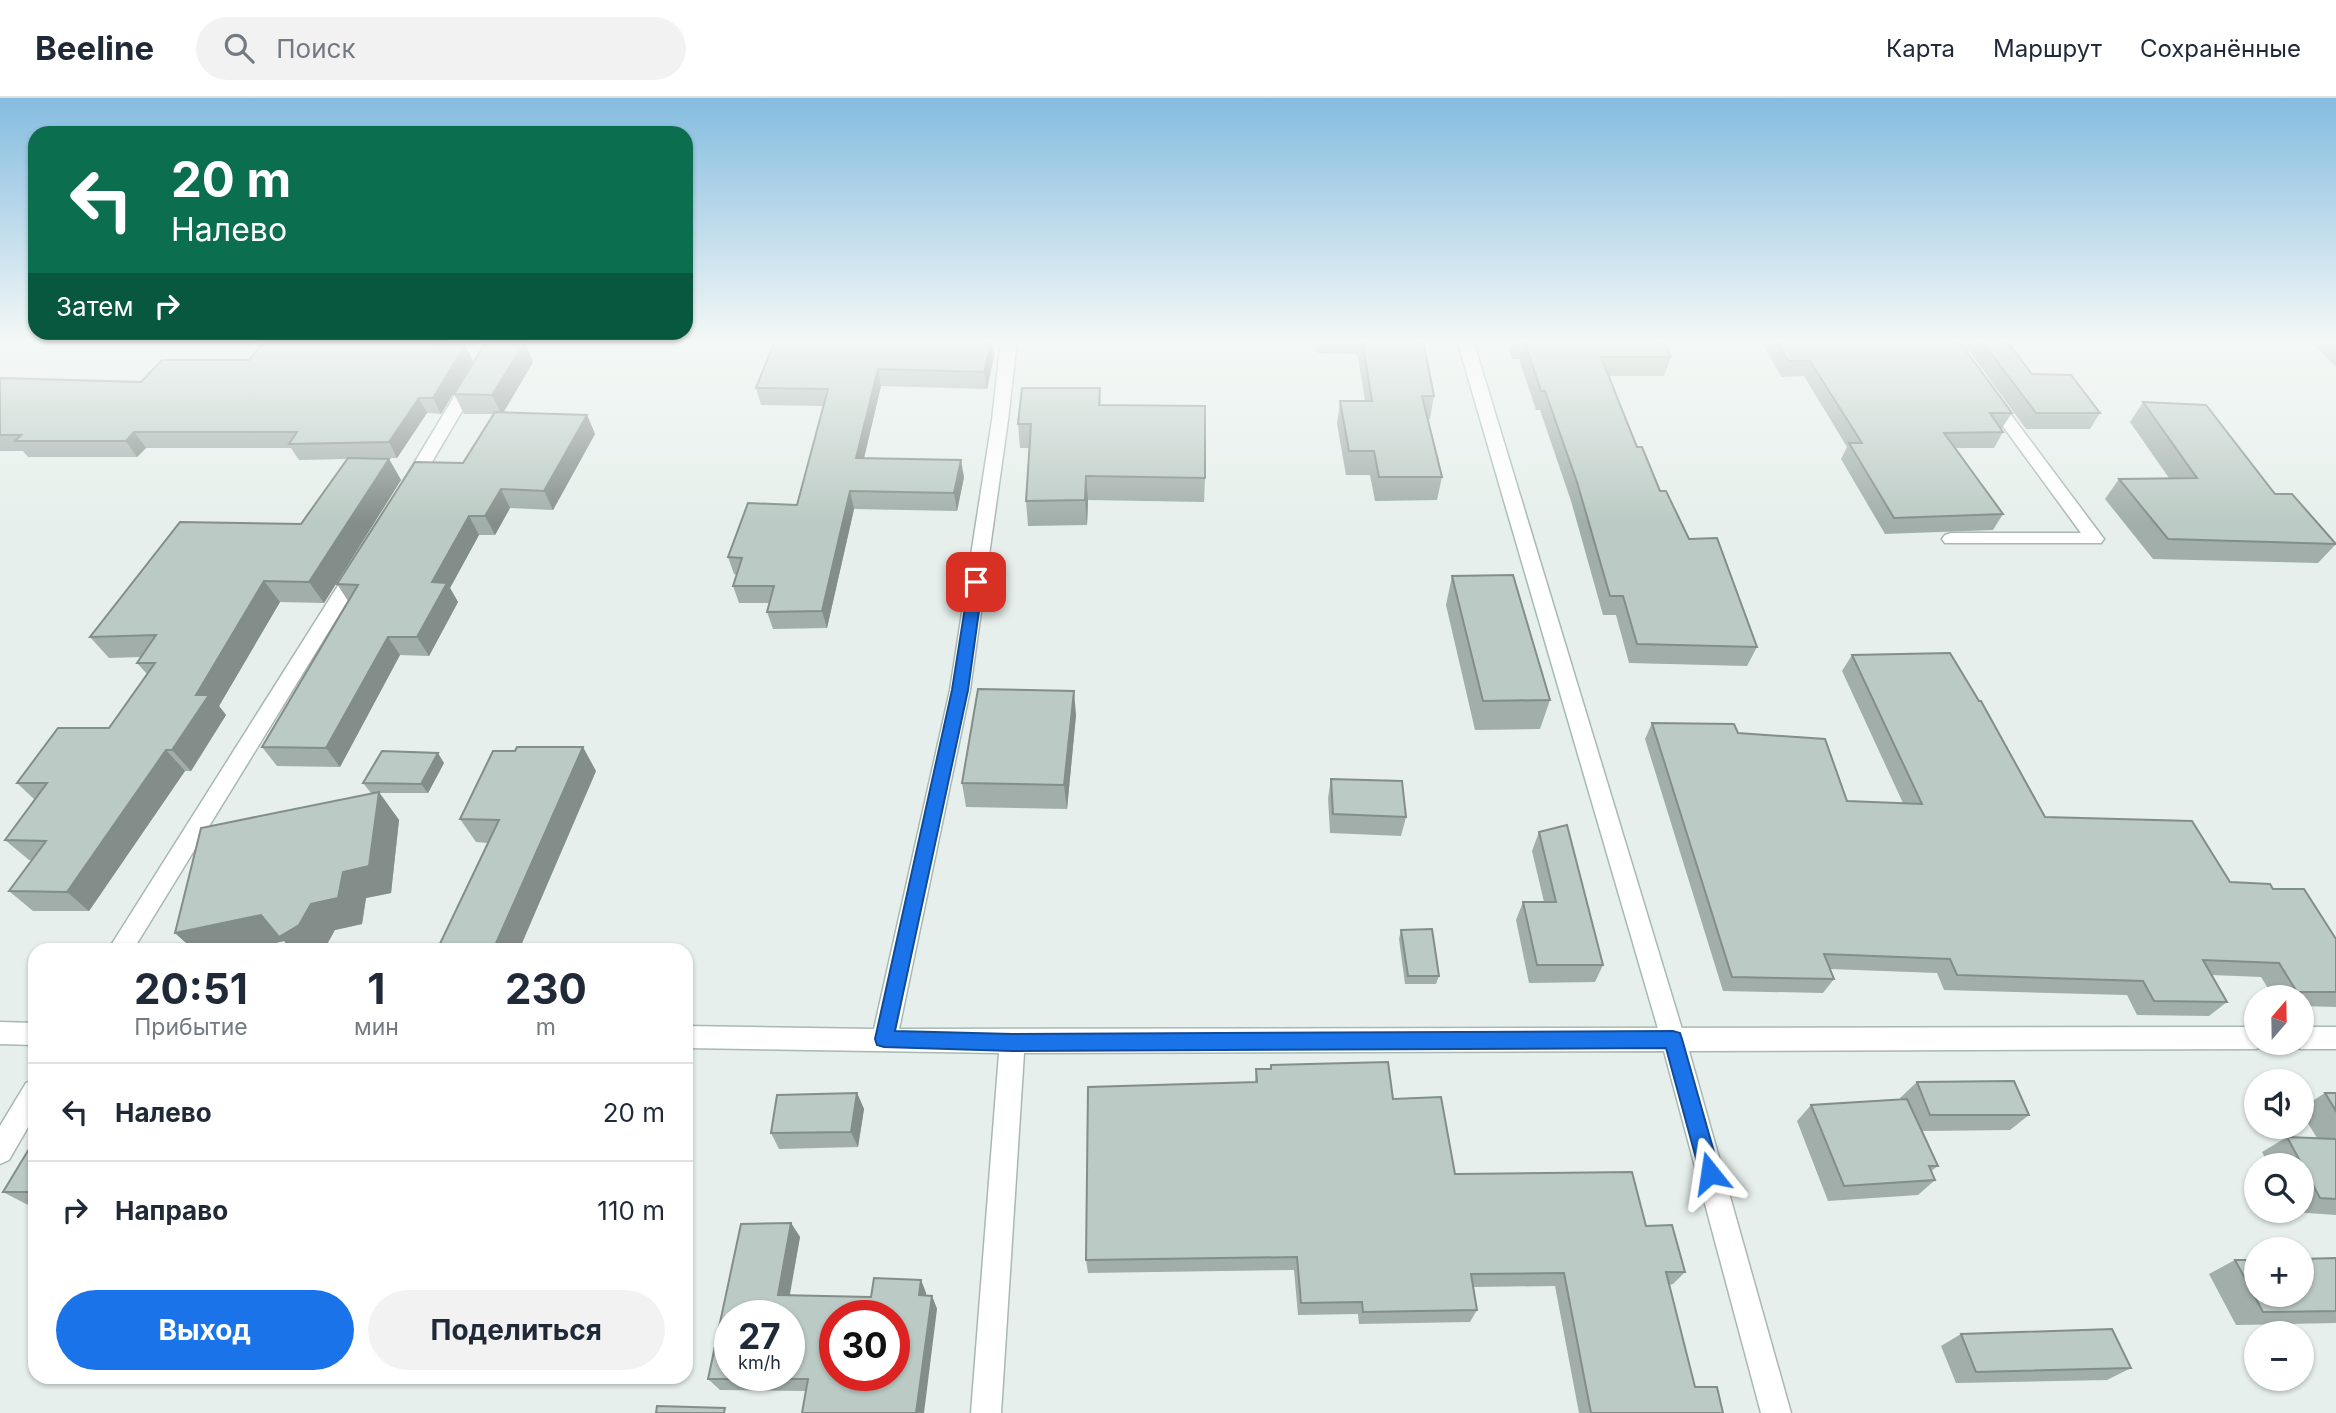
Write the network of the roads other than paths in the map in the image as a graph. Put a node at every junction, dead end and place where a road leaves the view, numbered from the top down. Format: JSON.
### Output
{"nodes":[{"id":1,"x":459,"y":401,"type":"edge"},
{"id":2,"x":1002,"y":401,"type":"edge"},
{"id":3,"x":1483,"y":401,"type":"edge"},
{"id":4,"x":1993,"y":401,"type":"edge"},
{"id":5,"x":399,"y":502,"type":"edge"},
{"id":6,"x":1951,"y":539,"type":"dead end"},
{"id":7,"x":370,"y":549,"type":"edge"},
{"id":8,"x":124,"y":943,"type":"edge"},
{"id":9,"x":0,"y":1033,"type":"edge"},
{"id":10,"x":28,"y":1034,"type":"edge"},
{"id":11,"x":693,"y":1037,"type":"edge"},
{"id":12,"x":2244,"y":1038,"type":"edge"},
{"id":13,"x":2314,"y":1038,"type":"edge"},
{"id":14,"x":2336,"y":1038,"type":"edge"},
{"id":15,"x":884,"y":1039,"type":"junction"},
{"id":16,"x":1673,"y":1039,"type":"junction"},
{"id":17,"x":1012,"y":1042,"type":"junction"},
{"id":18,"x":28,"y":1103,"type":"edge"},
{"id":19,"x":0,"y":1151,"type":"edge"},
{"id":20,"x":986,"y":1413,"type":"edge"},
{"id":21,"x":1776,"y":1413,"type":"edge"}],
"edges":[{"from":1,"to":5,"type":"street"},
{"from":2,"to":15,"type":"street"},
{"from":3,"to":16,"type":"street"},
{"from":4,"to":6,"type":"street"},
{"from":7,"to":8,"type":"street"},
{"from":9,"to":10,"type":"street"},
{"from":11,"to":15,"type":"street"},
{"from":12,"to":16,"type":"street"},
{"from":13,"to":14,"type":"street"},
{"from":15,"to":17,"type":"street"},
{"from":16,"to":17,"type":"street"},
{"from":16,"to":21,"type":"street"},
{"from":17,"to":20,"type":"street"},
{"from":18,"to":19,"type":"street"}]}
